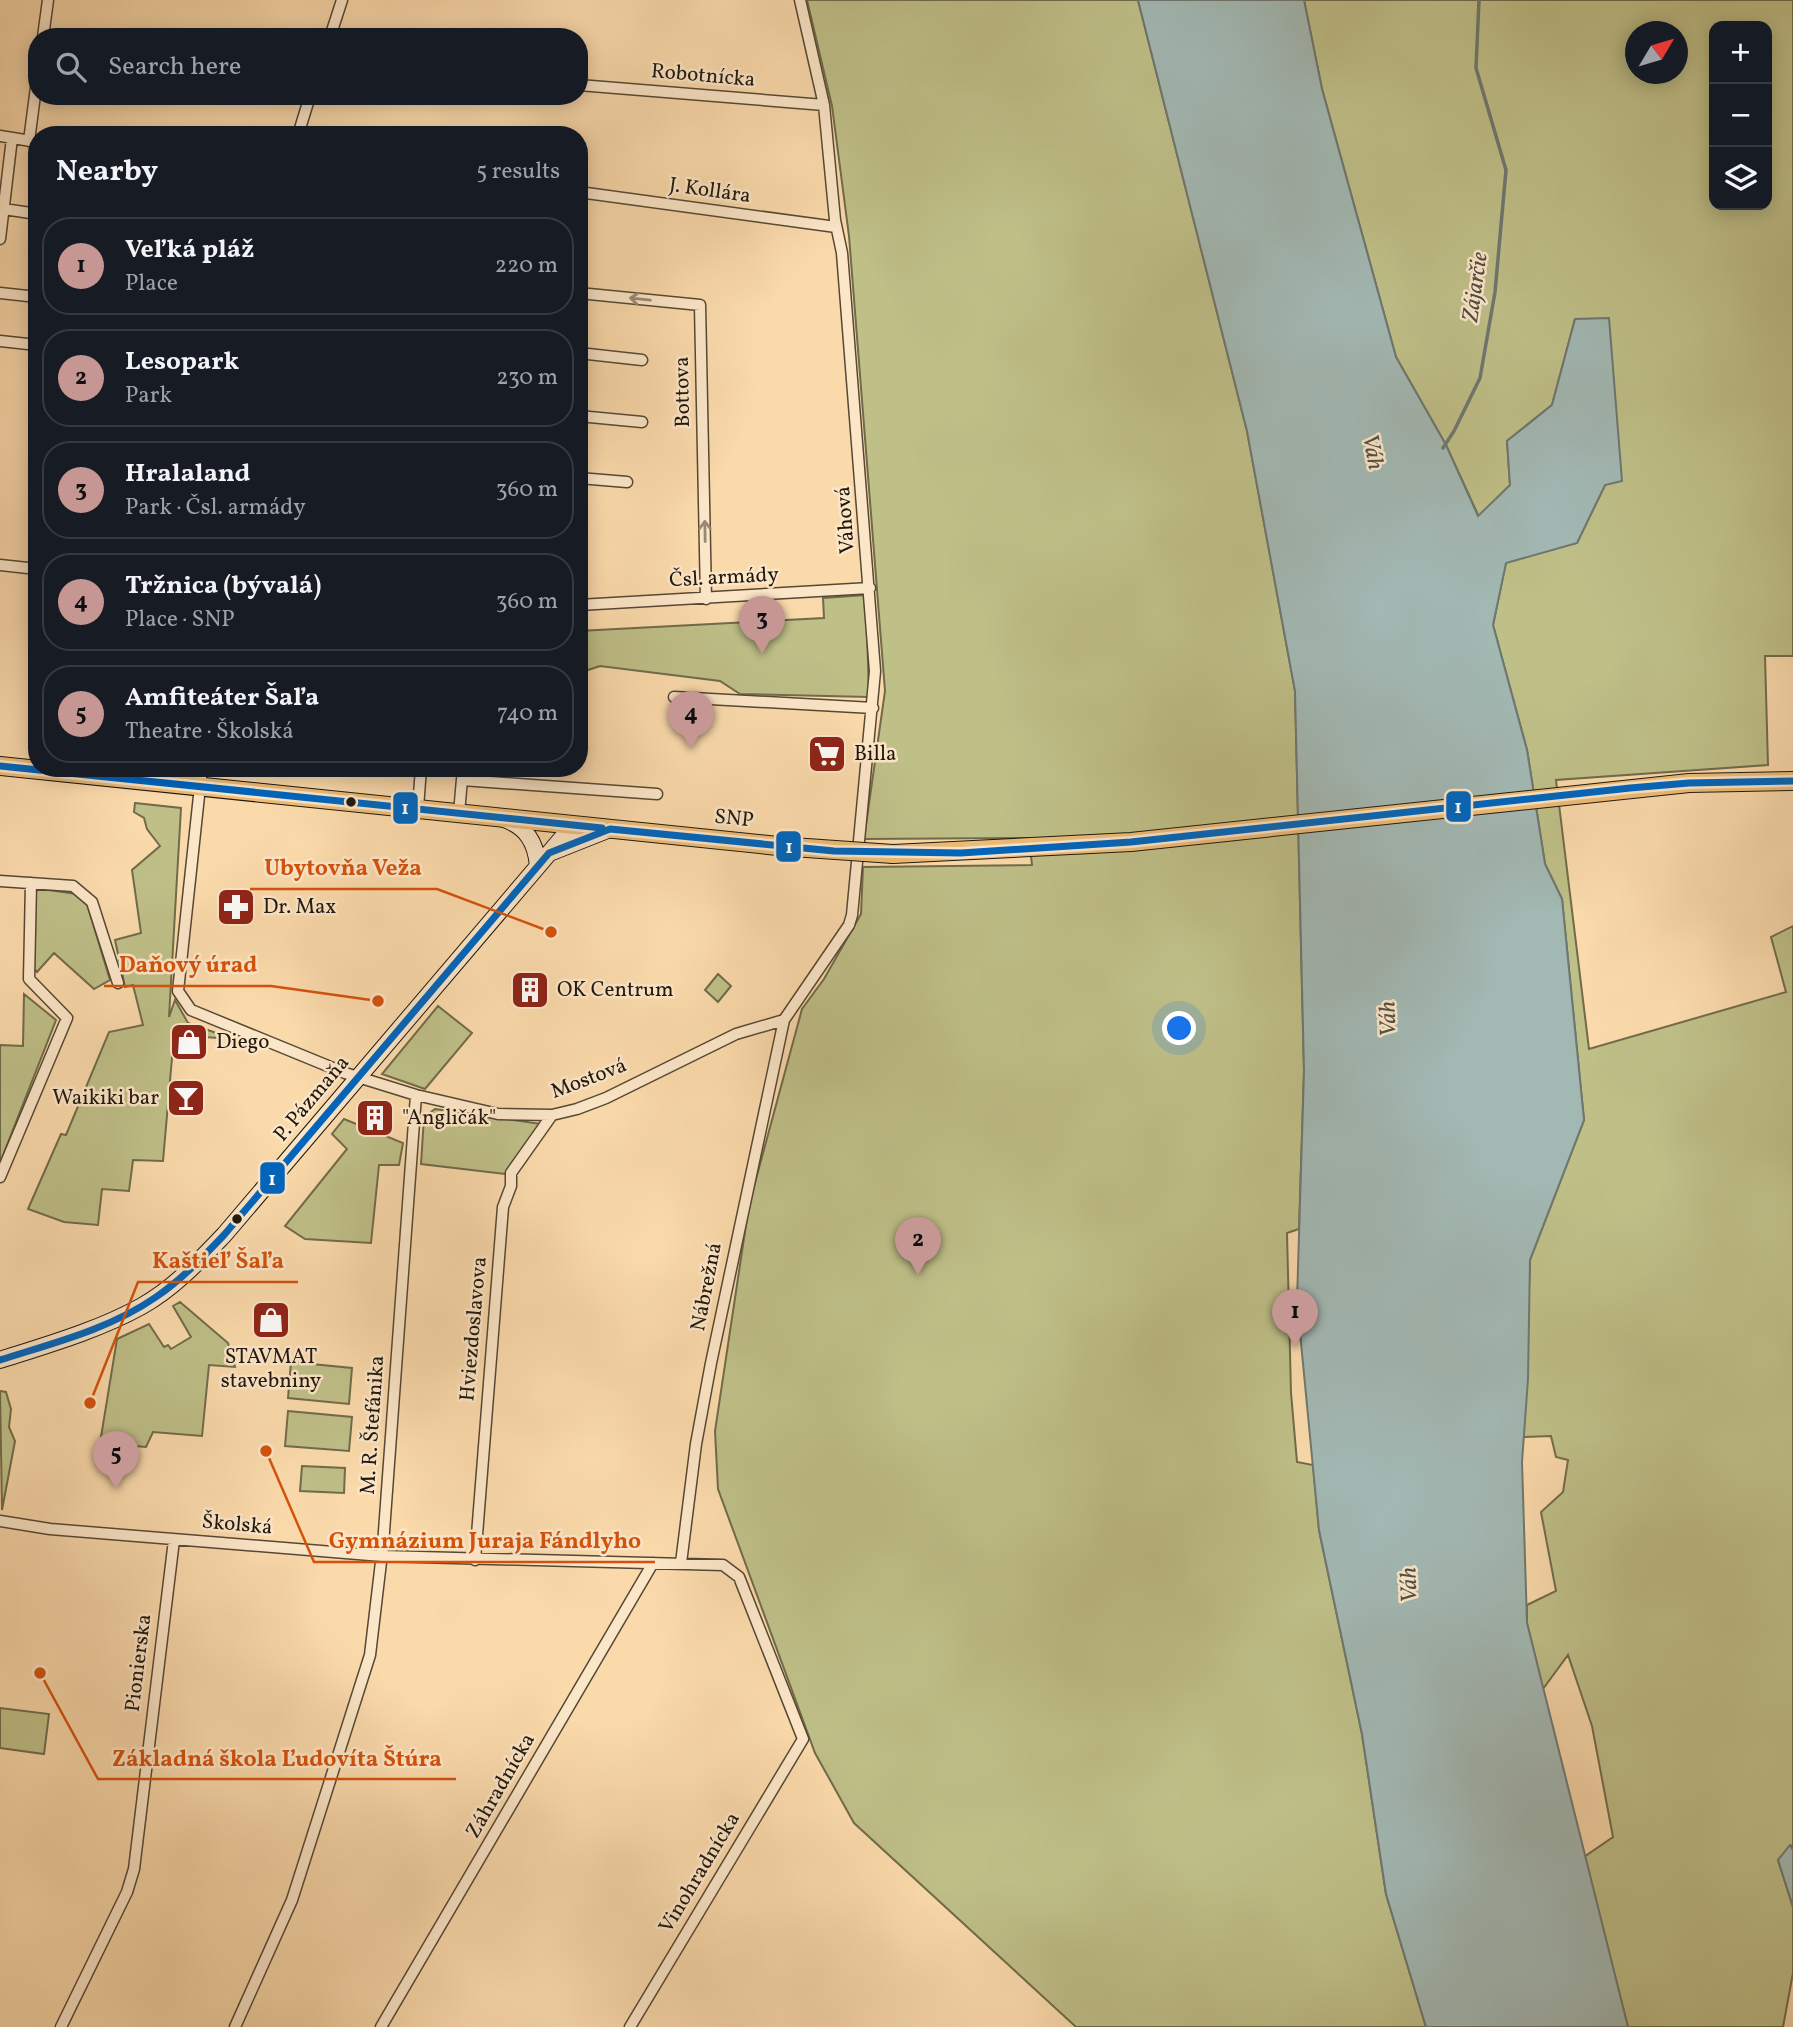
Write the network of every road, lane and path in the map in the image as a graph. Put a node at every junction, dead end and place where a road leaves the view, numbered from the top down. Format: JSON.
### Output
{"nodes":[{"id":1,"x":48,"y":0,"type":"edge"},
{"id":2,"x":342,"y":0,"type":"edge"},
{"id":3,"x":800,"y":0,"type":"edge"},
{"id":4,"x":44,"y":28,"type":"edge"},
{"id":5,"x":333,"y":28,"type":"edge"},
{"id":6,"x":588,"y":86,"type":"edge"},
{"id":7,"x":35,"y":105,"type":"edge"},
{"id":8,"x":307,"y":105,"type":"edge"},
{"id":9,"x":824,"y":105,"type":"junction"},
{"id":10,"x":34,"y":126,"type":"edge"},
{"id":11,"x":301,"y":126,"type":"edge"},
{"id":12,"x":0,"y":136,"type":"edge"},
{"id":13,"x":12,"y":138,"type":"junction"},
{"id":14,"x":28,"y":140,"type":"edge"},
{"id":15,"x":588,"y":193,"type":"edge"},
{"id":16,"x":4,"y":209,"type":"junction"},
{"id":17,"x":28,"y":213,"type":"edge"},
{"id":18,"x":836,"y":227,"type":"junction"},
{"id":19,"x":0,"y":239,"type":"edge"},
{"id":20,"x":0,"y":293,"type":"edge"},
{"id":21,"x":588,"y":294,"type":"edge"},
{"id":22,"x":28,"y":296,"type":"edge"},
{"id":23,"x":0,"y":341,"type":"edge"},
{"id":24,"x":28,"y":344,"type":"edge"},
{"id":25,"x":588,"y":355,"type":"edge"},
{"id":26,"x":642,"y":360,"type":"dead end"},
{"id":27,"x":588,"y":417,"type":"edge"},
{"id":28,"x":642,"y":422,"type":"dead end"},
{"id":29,"x":588,"y":479,"type":"edge"},
{"id":30,"x":627,"y":482,"type":"dead end"},
{"id":31,"x":0,"y":565,"type":"edge"},
{"id":32,"x":28,"y":568,"type":"edge"},
{"id":33,"x":870,"y":587,"type":"junction"},
{"id":34,"x":706,"y":599,"type":"junction"},
{"id":35,"x":588,"y":605,"type":"edge"},
{"id":36,"x":674,"y":697,"type":"dead end"},
{"id":37,"x":873,"y":708,"type":"junction"},
{"id":38,"x":0,"y":766,"type":"edge"},
{"id":39,"x":28,"y":769,"type":"edge"},
{"id":40,"x":104,"y":777,"type":"edge"},
{"id":41,"x":200,"y":777,"type":"edge"},
{"id":42,"x":420,"y":777,"type":"edge"},
{"id":43,"x":462,"y":777,"type":"edge"},
{"id":44,"x":462,"y":780,"type":"junction"},
{"id":45,"x":1793,"y":781,"type":"edge"},
{"id":46,"x":198,"y":787,"type":"junction"},
{"id":47,"x":218,"y":788,"type":"junction"},
{"id":48,"x":657,"y":794,"type":"dead end"},
{"id":49,"x":196,"y":806,"type":"junction"},
{"id":50,"x":418,"y":808,"type":"junction"},
{"id":51,"x":459,"y":813,"type":"junction"},
{"id":52,"x":497,"y":816,"type":"junction"},
{"id":53,"x":573,"y":825,"type":"junction"},
{"id":54,"x":610,"y":829,"type":"junction"},
{"id":55,"x":549,"y":853,"type":"junction"},
{"id":56,"x":538,"y":866,"type":"junction"},
{"id":57,"x":0,"y":881,"type":"edge"},
{"id":58,"x":32,"y":883,"type":"junction"},
{"id":59,"x":118,"y":983,"type":"dead end"},
{"id":60,"x":784,"y":1020,"type":"junction"},
{"id":61,"x":357,"y":1078,"type":"junction"},
{"id":62,"x":416,"y":1096,"type":"junction"},
{"id":63,"x":552,"y":1115,"type":"junction"},
{"id":64,"x":0,"y":1177,"type":"edge"},
{"id":65,"x":0,"y":1360,"type":"edge"},
{"id":66,"x":0,"y":1521,"type":"edge"},
{"id":67,"x":174,"y":1539,"type":"junction"},
{"id":68,"x":382,"y":1556,"type":"junction"},
{"id":69,"x":475,"y":1560,"type":"junction"},
{"id":70,"x":653,"y":1563,"type":"junction"},
{"id":71,"x":681,"y":1563,"type":"junction"},
{"id":72,"x":803,"y":1739,"type":"joint"},
{"id":73,"x":61,"y":2027,"type":"edge"},
{"id":74,"x":235,"y":2027,"type":"edge"},
{"id":75,"x":381,"y":2027,"type":"edge"},
{"id":76,"x":630,"y":2027,"type":"edge"}],
"edges":[{"from":1,"to":4,"type":"street"},
{"from":2,"to":5,"type":"street"},
{"from":3,"to":9,"type":"street","name":"Váhová"},
{"from":6,"to":9,"type":"street","name":"Robotnícka"},
{"from":7,"to":10,"type":"street"},
{"from":8,"to":11,"type":"street"},
{"from":9,"to":18,"type":"street","name":"Váhová"},
{"from":12,"to":13,"type":"street"},
{"from":13,"to":14,"type":"street"},
{"from":13,"to":16,"type":"street"},
{"from":15,"to":18,"type":"street","name":"J. Kollára"},
{"from":16,"to":17,"type":"street"},
{"from":16,"to":19,"type":"street"},
{"from":18,"to":33,"type":"street","name":"Váhová"},
{"from":20,"to":22,"type":"street"},
{"from":34,"to":21,"type":"street","name":"Bottova","one_way":true},
{"from":23,"to":24,"type":"street"},
{"from":25,"to":26,"type":"street"},
{"from":27,"to":28,"type":"street"},
{"from":29,"to":30,"type":"street"},
{"from":31,"to":32,"type":"street"},
{"from":33,"to":34,"type":"street","name":"Čsl. armády"},
{"from":33,"to":37,"type":"street","name":"Váhová"},
{"from":34,"to":35,"type":"street","name":"Čsl. armády"},
{"from":36,"to":37,"type":"street"},
{"from":37,"to":60,"type":"street","name":"Váhová"},
{"from":38,"to":39,"type":"main road","name":"SNP"},
{"from":40,"to":46,"type":"main road","name":"SNP"},
{"from":41,"to":46,"type":"street","name":"Mostová"},
{"from":42,"to":50,"type":"street"},
{"from":43,"to":44,"type":"street"},
{"from":44,"to":48,"type":"street"},
{"from":44,"to":51,"type":"street"},
{"from":45,"to":54,"type":"main road","name":"SNP","bridge":true},
{"from":46,"to":47,"type":"main road","name":"SNP"},
{"from":46,"to":49,"type":"street","name":"Mostová"},
{"from":47,"to":49,"type":"street"},
{"from":47,"to":50,"type":"main road","name":"SNP"},
{"from":49,"to":61,"type":"street","name":"Mostová"},
{"from":50,"to":51,"type":"main road","name":"SNP"},
{"from":51,"to":52,"type":"main road","name":"SNP"},
{"from":52,"to":53,"type":"main road","name":"SNP"},
{"from":52,"to":56,"type":"main road"},
{"from":53,"to":54,"type":"main road","name":"SNP"},
{"from":53,"to":55,"type":"main road","name":"P. Pázmaňa"},
{"from":54,"to":55,"type":"main road"},
{"from":55,"to":56,"type":"main road","name":"P. Pázmaňa"},
{"from":56,"to":61,"type":"main road","name":"P. Pázmaňa"},
{"from":57,"to":58,"type":"street"},
{"from":58,"to":59,"type":"street"},
{"from":58,"to":64,"type":"street"},
{"from":60,"to":63,"type":"street","name":"Mostová"},
{"from":60,"to":71,"type":"street","name":"Nábrežná"},
{"from":61,"to":62,"type":"street","name":"Mostová"},
{"from":61,"to":65,"type":"main road","name":"P. Pázmaňa"},
{"from":62,"to":63,"type":"street","name":"Mostová"},
{"from":62,"to":68,"type":"street","name":"M. R. Štefánika"},
{"from":63,"to":69,"type":"street","name":"Hviezdoslavova"},
{"from":66,"to":67,"type":"street","name":"Školská"},
{"from":67,"to":68,"type":"street","name":"Školská"},
{"from":67,"to":73,"type":"street","name":"Pionierska"},
{"from":68,"to":69,"type":"street","name":"Školská"},
{"from":68,"to":74,"type":"street","name":"M. R. Štefánika"},
{"from":69,"to":70,"type":"street","name":"Školská"},
{"from":70,"to":71,"type":"street","name":"Školská"},
{"from":70,"to":75,"type":"street","name":"Záhradnícka"},
{"from":71,"to":72,"type":"street","name":"Školská"},
{"from":72,"to":76,"type":"street","name":"Vinohradnícka"}]}
